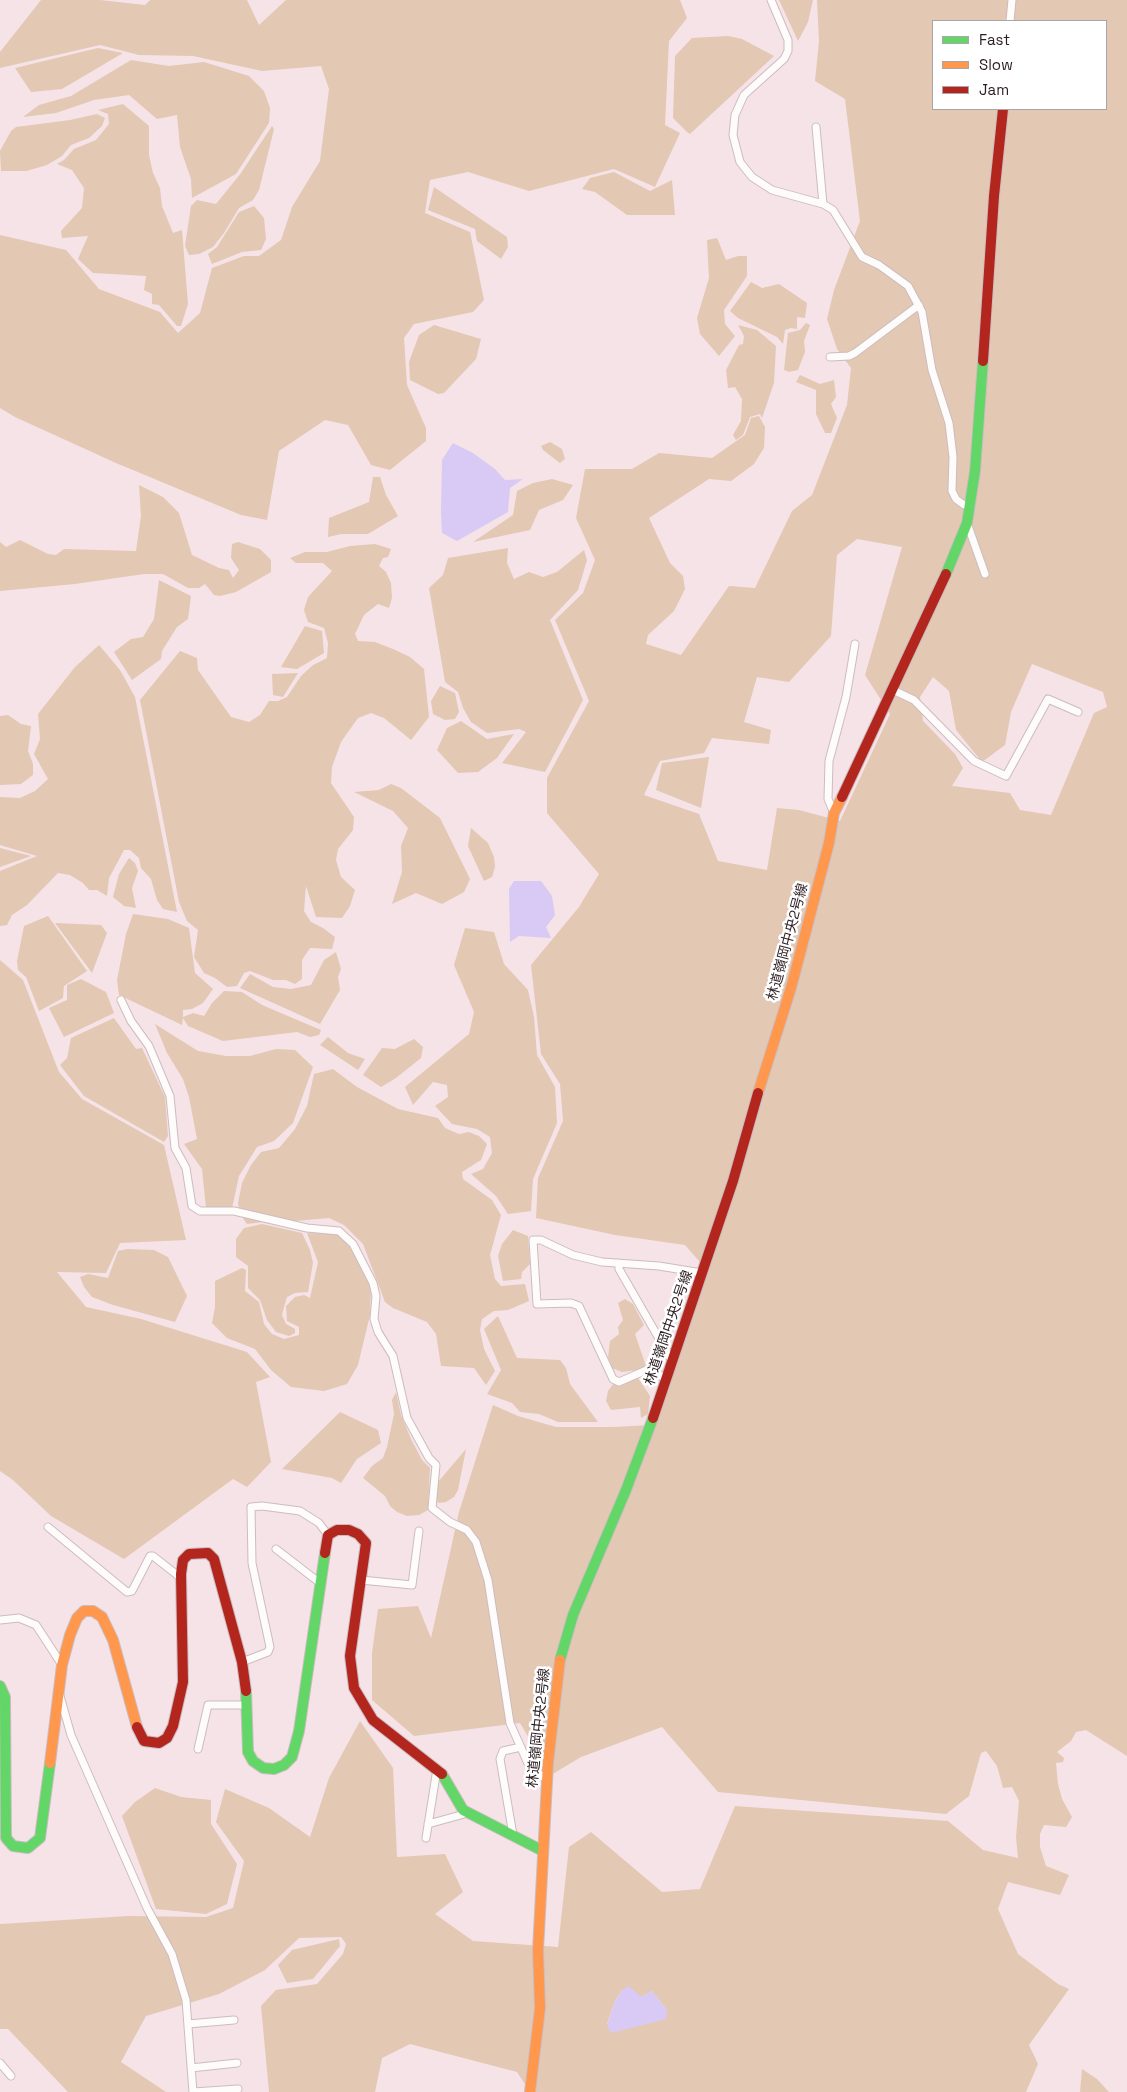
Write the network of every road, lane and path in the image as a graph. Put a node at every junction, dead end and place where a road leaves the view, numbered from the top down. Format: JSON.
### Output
{"nodes":[{"id":1,"x":771,"y":0,"type":"edge"},
{"id":2,"x":1012,"y":0,"type":"edge"},
{"id":3,"x":1010,"y":20,"type":"edge"},
{"id":4,"x":1003,"y":110,"type":"edge"},
{"id":5,"x":816,"y":127,"type":"dead end"},
{"id":6,"x":823,"y":204,"type":"junction"},
{"id":7,"x":919,"y":305,"type":"junction"},
{"id":8,"x":830,"y":357,"type":"dead end"},
{"id":9,"x":971,"y":506,"type":"junction"},
{"id":10,"x":967,"y":524,"type":"junction"},
{"id":11,"x":986,"y":574,"type":"dead end"},
{"id":12,"x":855,"y":644,"type":"dead end"},
{"id":13,"x":893,"y":690,"type":"junction"},
{"id":14,"x":1078,"y":712,"type":"dead end"},
{"id":15,"x":834,"y":813,"type":"junction"},
{"id":16,"x":120,"y":1000,"type":"dead end"},
{"id":17,"x":619,"y":1263,"type":"junction"},
{"id":18,"x":702,"y":1273,"type":"junction"},
{"id":19,"x":672,"y":1361,"type":"junction"},
{"id":20,"x":666,"y":1380,"type":"junction"},
{"id":21,"x":48,"y":1527,"type":"dead end"},
{"id":22,"x":419,"y":1531,"type":"dead end"},
{"id":23,"x":328,"y":1535,"type":"junction"},
{"id":24,"x":276,"y":1549,"type":"dead end"},
{"id":25,"x":181,"y":1578,"type":"junction"},
{"id":26,"x":362,"y":1580,"type":"junction"},
{"id":27,"x":320,"y":1583,"type":"junction"},
{"id":28,"x":1,"y":1618,"type":"edge"},
{"id":29,"x":242,"y":1662,"type":"junction"},
{"id":30,"x":62,"y":1666,"type":"junction"},
{"id":31,"x":0,"y":1686,"type":"edge"},
{"id":32,"x":58,"y":1690,"type":"junction"},
{"id":33,"x":247,"y":1705,"type":"junction"},
{"id":34,"x":521,"y":1747,"type":"junction"},
{"id":35,"x":198,"y":1749,"type":"dead end"},
{"id":36,"x":437,"y":1769,"type":"junction"},
{"id":37,"x":547,"y":1779,"type":"junction"},
{"id":38,"x":468,"y":1812,"type":"junction"},
{"id":39,"x":428,"y":1824,"type":"junction"},
{"id":40,"x":513,"y":1835,"type":"junction"},
{"id":41,"x":426,"y":1838,"type":"dead end"},
{"id":42,"x":543,"y":1851,"type":"junction"},
{"id":43,"x":234,"y":2020,"type":"dead end"},
{"id":44,"x":188,"y":2024,"type":"junction"},
{"id":45,"x":0,"y":2063,"type":"edge"},
{"id":46,"x":237,"y":2063,"type":"dead end"},
{"id":47,"x":192,"y":2068,"type":"junction"},
{"id":48,"x":11,"y":2076,"type":"dead end"},
{"id":49,"x":238,"y":2089,"type":"dead end"},
{"id":50,"x":193,"y":2092,"type":"edge"},
{"id":51,"x":530,"y":2092,"type":"edge"}],
"edges":[{"from":1,"to":6,"type":"street"},
{"from":2,"to":3,"type":"street"},
{"from":4,"to":9,"type":"street","name":"林道嶺岡中央2号線"},
{"from":5,"to":6,"type":"street"},
{"from":6,"to":7,"type":"street"},
{"from":7,"to":8,"type":"street"},
{"from":7,"to":9,"type":"street"},
{"from":9,"to":10,"type":"street","name":"林道嶺岡中央2号線"},
{"from":10,"to":11,"type":"street"},
{"from":10,"to":13,"type":"street","name":"林道嶺岡中央2号線"},
{"from":12,"to":15,"type":"street"},
{"from":13,"to":14,"type":"street"},
{"from":13,"to":15,"type":"street","name":"林道嶺岡中央2号線"},
{"from":15,"to":18,"type":"street","name":"林道嶺岡中央2号線"},
{"from":16,"to":34,"type":"street"},
{"from":17,"to":18,"type":"street"},
{"from":17,"to":19,"type":"street"},
{"from":17,"to":20,"type":"street"},
{"from":18,"to":19,"type":"street","name":"林道嶺岡中央2号線"},
{"from":19,"to":20,"type":"street","name":"林道嶺岡中央2号線"},
{"from":20,"to":37,"type":"street","name":"林道嶺岡中央2号線"},
{"from":21,"to":25,"type":"street"},
{"from":22,"to":26,"type":"street"},
{"from":23,"to":26,"type":"street"},
{"from":23,"to":27,"type":"street"},
{"from":23,"to":29,"type":"street"},
{"from":24,"to":27,"type":"street"},
{"from":25,"to":29,"type":"street"},
{"from":25,"to":30,"type":"street"},
{"from":26,"to":36,"type":"street"},
{"from":27,"to":33,"type":"street"},
{"from":28,"to":30,"type":"street"},
{"from":29,"to":33,"type":"street"},
{"from":30,"to":32,"type":"street"},
{"from":31,"to":32,"type":"street"},
{"from":32,"to":44,"type":"street"},
{"from":33,"to":35,"type":"street"},
{"from":34,"to":37,"type":"street"},
{"from":34,"to":40,"type":"street"},
{"from":36,"to":38,"type":"street"},
{"from":36,"to":39,"type":"street"},
{"from":37,"to":42,"type":"street","name":"林道嶺岡中央2号線"},
{"from":38,"to":39,"type":"street"},
{"from":38,"to":40,"type":"street"},
{"from":39,"to":41,"type":"street"},
{"from":40,"to":42,"type":"street"},
{"from":42,"to":51,"type":"street","name":"林道嶺岡中央2号線"},
{"from":43,"to":44,"type":"street"},
{"from":44,"to":47,"type":"street"},
{"from":45,"to":48,"type":"street"},
{"from":46,"to":47,"type":"street"},
{"from":47,"to":50,"type":"street"},
{"from":49,"to":50,"type":"street"}]}
